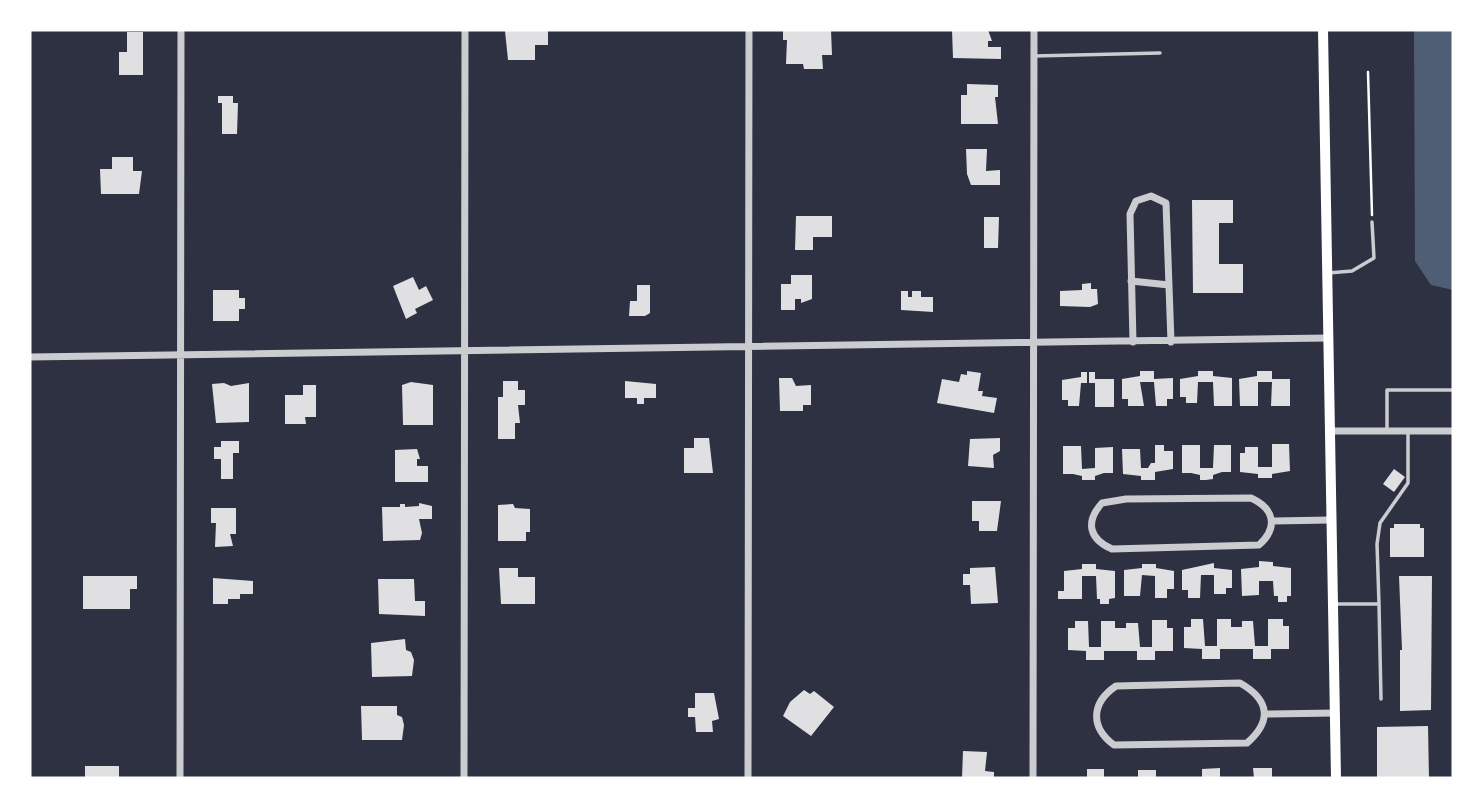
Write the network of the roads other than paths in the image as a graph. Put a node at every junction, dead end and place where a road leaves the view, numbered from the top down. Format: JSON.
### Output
{"nodes":[{"id":1,"x":181,"y":30,"type":"edge"},
{"id":2,"x":466,"y":30,"type":"edge"},
{"id":3,"x":749,"y":30,"type":"edge"},
{"id":4,"x":1034,"y":30,"type":"edge"},
{"id":5,"x":1323,"y":30,"type":"edge"},
{"id":6,"x":1160,"y":53,"type":"dead end"},
{"id":7,"x":1034,"y":56,"type":"junction"},
{"id":8,"x":1372,"y":222,"type":"road end"},
{"id":9,"x":1328,"y":273,"type":"junction"},
{"id":10,"x":1131,"y":281,"type":"junction"},
{"id":11,"x":1169,"y":285,"type":"junction"},
{"id":12,"x":1329,"y":338,"type":"junction"},
{"id":13,"x":1133,"y":342,"type":"junction"},
{"id":14,"x":1171,"y":342,"type":"junction"},
{"id":15,"x":1034,"y":343,"type":"junction"},
{"id":16,"x":749,"y":348,"type":"junction"},
{"id":17,"x":465,"y":350,"type":"junction"},
{"id":18,"x":180,"y":355,"type":"junction"},
{"id":19,"x":30,"y":358,"type":"edge"},
{"id":20,"x":1453,"y":390,"type":"edge"},
{"id":21,"x":1330,"y":431,"type":"junction"},
{"id":22,"x":1387,"y":431,"type":"junction"},
{"id":23,"x":1408,"y":431,"type":"junction"},
{"id":24,"x":1453,"y":431,"type":"edge"},
{"id":25,"x":1331,"y":520,"type":"junction"},
{"id":26,"x":1273,"y":521,"type":"junction"},
{"id":27,"x":1333,"y":604,"type":"junction"},
{"id":28,"x":1379,"y":604,"type":"junction"},
{"id":29,"x":1381,"y":699,"type":"dead end"},
{"id":30,"x":1265,"y":713,"type":"junction"},
{"id":31,"x":1335,"y":713,"type":"junction"},
{"id":32,"x":180,"y":778,"type":"edge"},
{"id":33,"x":464,"y":778,"type":"edge"},
{"id":34,"x":748,"y":778,"type":"edge"},
{"id":35,"x":1033,"y":778,"type":"edge"},
{"id":36,"x":1336,"y":778,"type":"edge"}],
"edges":[{"from":1,"to":18,"type":"street"},
{"from":2,"to":17,"type":"street"},
{"from":3,"to":16,"type":"street"},
{"from":4,"to":7,"type":"street"},
{"from":5,"to":9,"type":"main road"},
{"from":6,"to":7,"type":"lane"},
{"from":7,"to":15,"type":"street"},
{"from":8,"to":9,"type":"lane"},
{"from":9,"to":12,"type":"main road"},
{"from":10,"to":11,"type":"street"},
{"from":10,"to":11,"type":"street"},
{"from":10,"to":13,"type":"street"},
{"from":11,"to":14,"type":"street"},
{"from":12,"to":14,"type":"street"},
{"from":12,"to":21,"type":"main road"},
{"from":13,"to":14,"type":"street"},
{"from":13,"to":15,"type":"street"},
{"from":15,"to":16,"type":"street"},
{"from":15,"to":35,"type":"street"},
{"from":16,"to":17,"type":"street"},
{"from":16,"to":34,"type":"street"},
{"from":17,"to":18,"type":"street"},
{"from":17,"to":33,"type":"street"},
{"from":18,"to":19,"type":"street"},
{"from":18,"to":32,"type":"street"},
{"from":20,"to":22,"type":"lane"},
{"from":21,"to":22,"type":"street"},
{"from":21,"to":25,"type":"main road"},
{"from":22,"to":23,"type":"street"},
{"from":23,"to":24,"type":"street"},
{"from":23,"to":28,"type":"lane"},
{"from":25,"to":26,"type":"street"},
{"from":25,"to":27,"type":"main road"},
{"from":26,"to":26,"type":"street"},
{"from":27,"to":28,"type":"lane"},
{"from":27,"to":31,"type":"main road"},
{"from":28,"to":29,"type":"lane"},
{"from":30,"to":30,"type":"street"},
{"from":30,"to":31,"type":"street"},
{"from":31,"to":36,"type":"main road"}]}
